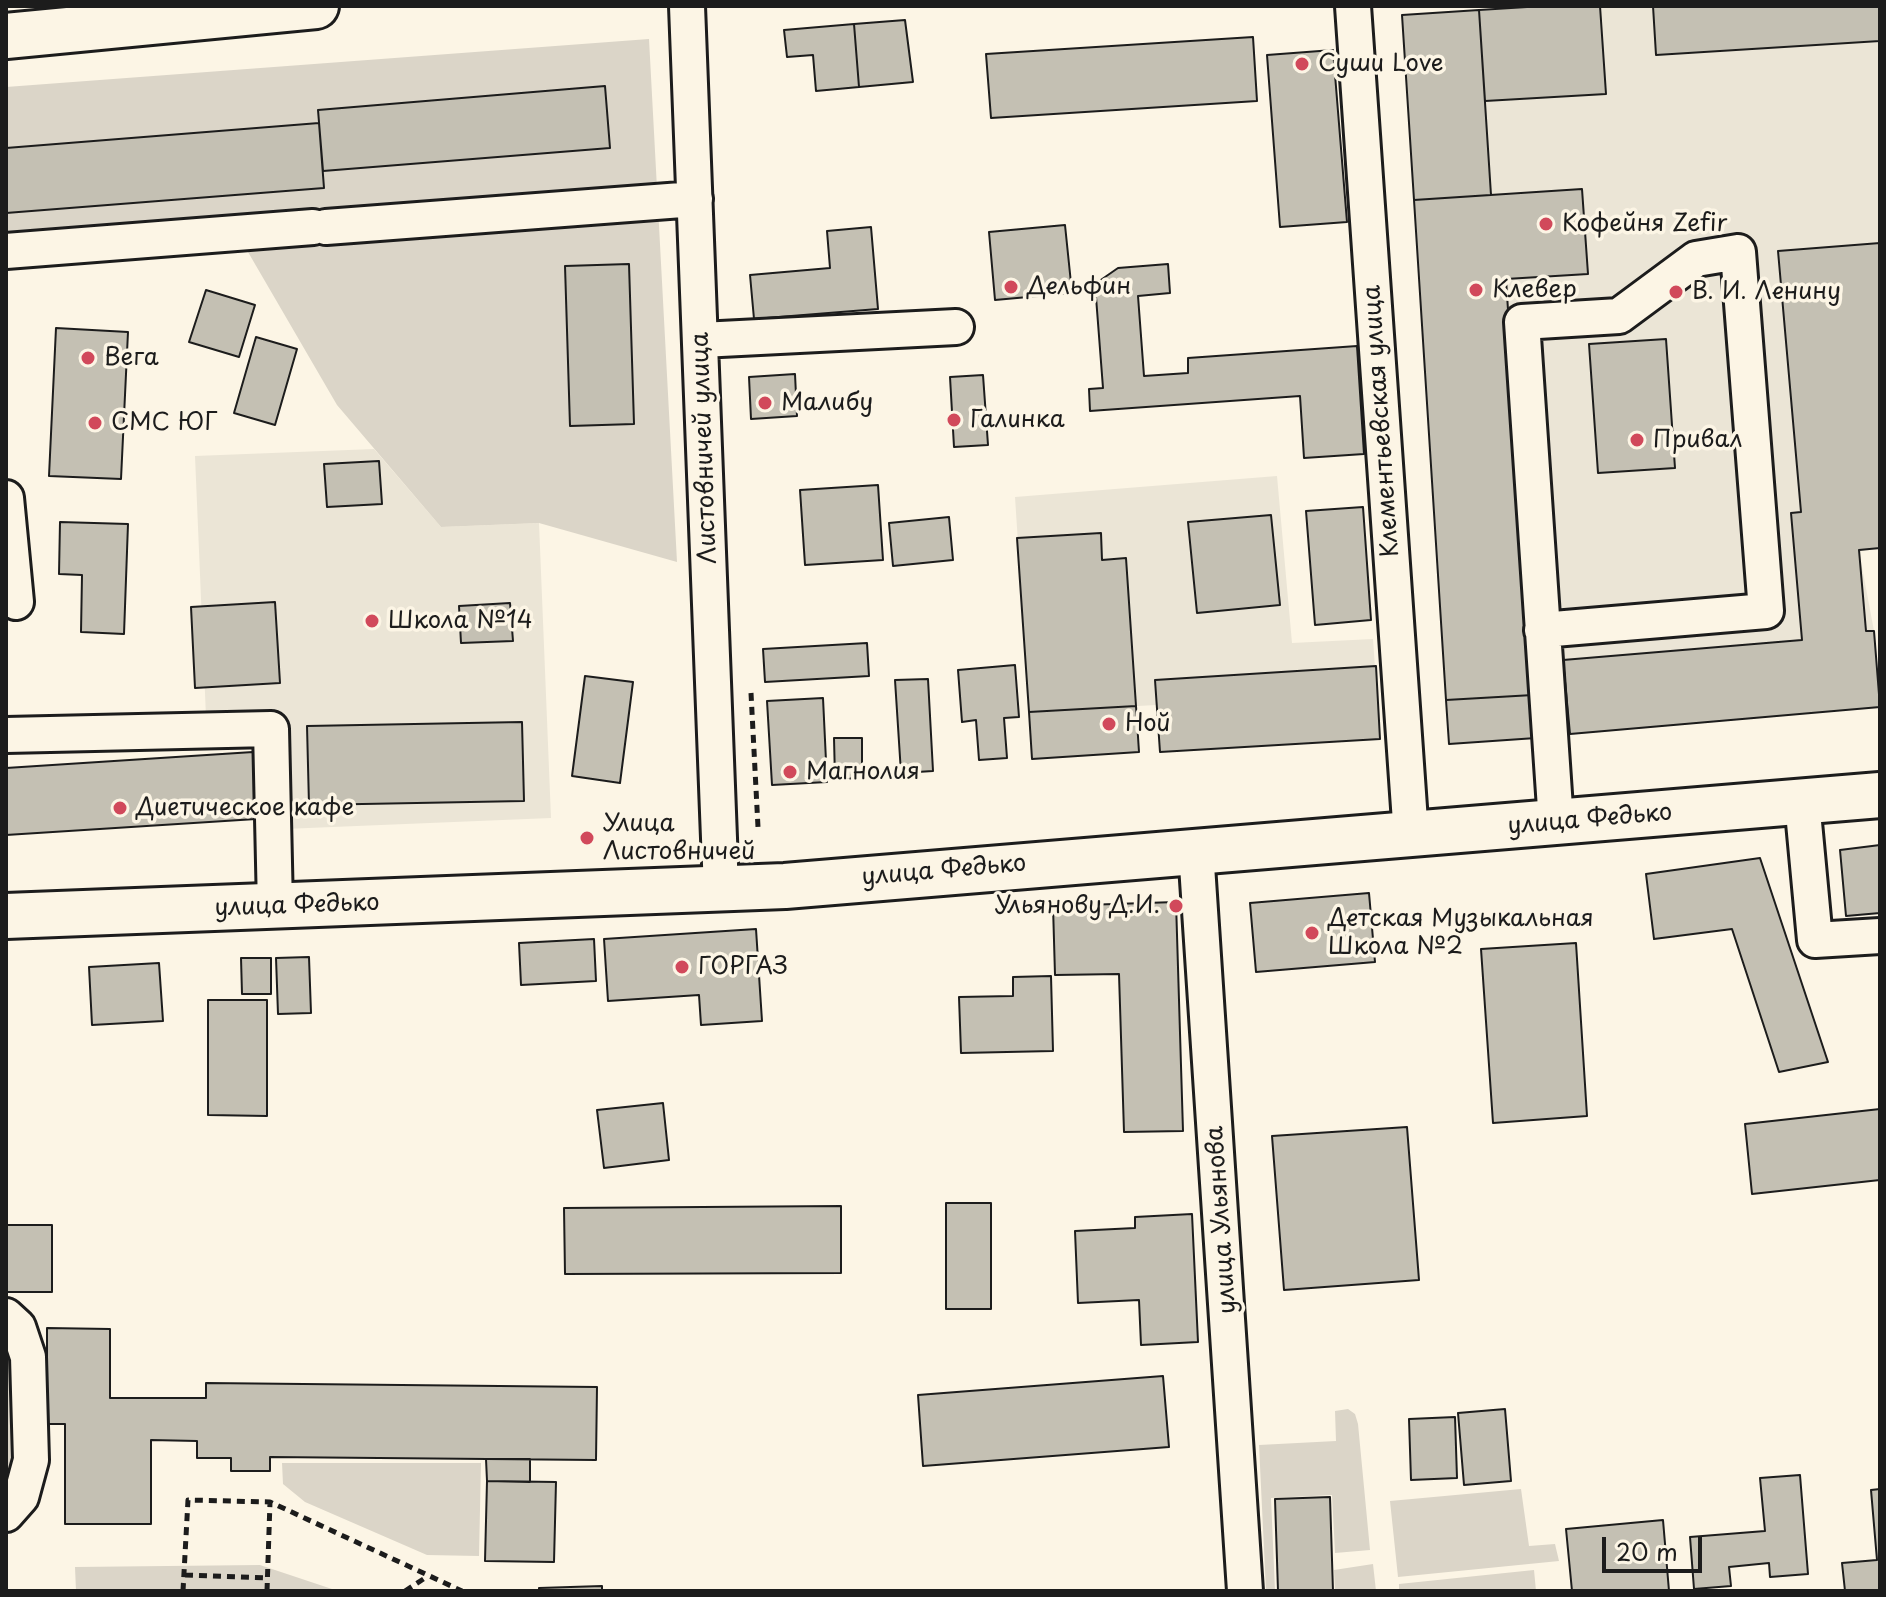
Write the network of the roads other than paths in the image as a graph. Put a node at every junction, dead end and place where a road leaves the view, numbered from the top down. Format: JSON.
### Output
{"nodes":[{"id":1,"x":316,"y":6,"type":"edge"},
{"id":2,"x":687,"y":6,"type":"edge"},
{"id":3,"x":1353,"y":6,"type":"edge"},
{"id":4,"x":6,"y":36,"type":"edge"},
{"id":5,"x":695,"y":199,"type":"junction"},
{"id":6,"x":6,"y":251,"type":"edge"},
{"id":7,"x":956,"y":327,"type":"dead end"},
{"id":8,"x":701,"y":340,"type":"junction"},
{"id":9,"x":6,"y":498,"type":"edge"},
{"id":10,"x":16,"y":602,"type":"dead end"},
{"id":11,"x":1542,"y":630,"type":"junction"},
{"id":12,"x":6,"y":735,"type":"edge"},
{"id":13,"x":1880,"y":795,"type":"edge"},
{"id":14,"x":1802,"y":801,"type":"junction"},
{"id":15,"x":1556,"y":823,"type":"junction"},
{"id":16,"x":1411,"y":836,"type":"junction"},
{"id":17,"x":1196,"y":850,"type":"junction"},
{"id":18,"x":721,"y":890,"type":"junction"},
{"id":19,"x":275,"y":907,"type":"junction"},
{"id":20,"x":6,"y":916,"type":"edge"},
{"id":21,"x":1880,"y":936,"type":"edge"},
{"id":22,"x":6,"y":1316,"type":"edge"},
{"id":23,"x":6,"y":1514,"type":"edge"},
{"id":24,"x":1245,"y":1591,"type":"edge"}],
"edges":[{"from":1,"to":4,"type":"main road"},
{"from":2,"to":5,"type":"street","name":"Листовничей улица"},
{"from":3,"to":16,"type":"street","name":"Клементьевская улица"},
{"from":5,"to":6,"type":"street"},
{"from":5,"to":8,"type":"street","name":"Листовничей улица"},
{"from":7,"to":8,"type":"street"},
{"from":8,"to":18,"type":"street","name":"Листовничей улица"},
{"from":9,"to":10,"type":"street"},
{"from":11,"to":11,"type":"street"},
{"from":11,"to":15,"type":"street"},
{"from":12,"to":19,"type":"street"},
{"from":13,"to":14,"type":"main road","name":"улица Федько"},
{"from":14,"to":15,"type":"main road","name":"улица Федько"},
{"from":14,"to":21,"type":"street"},
{"from":15,"to":16,"type":"main road","name":"улица Федько"},
{"from":16,"to":17,"type":"main road","name":"улица Федько"},
{"from":17,"to":18,"type":"main road","name":"улица Федько"},
{"from":17,"to":24,"type":"street","name":"улица Ульянова"},
{"from":18,"to":19,"type":"main road","name":"улица Федько"},
{"from":19,"to":20,"type":"main road","name":"улица Федько"},
{"from":22,"to":23,"type":"street"}]}
